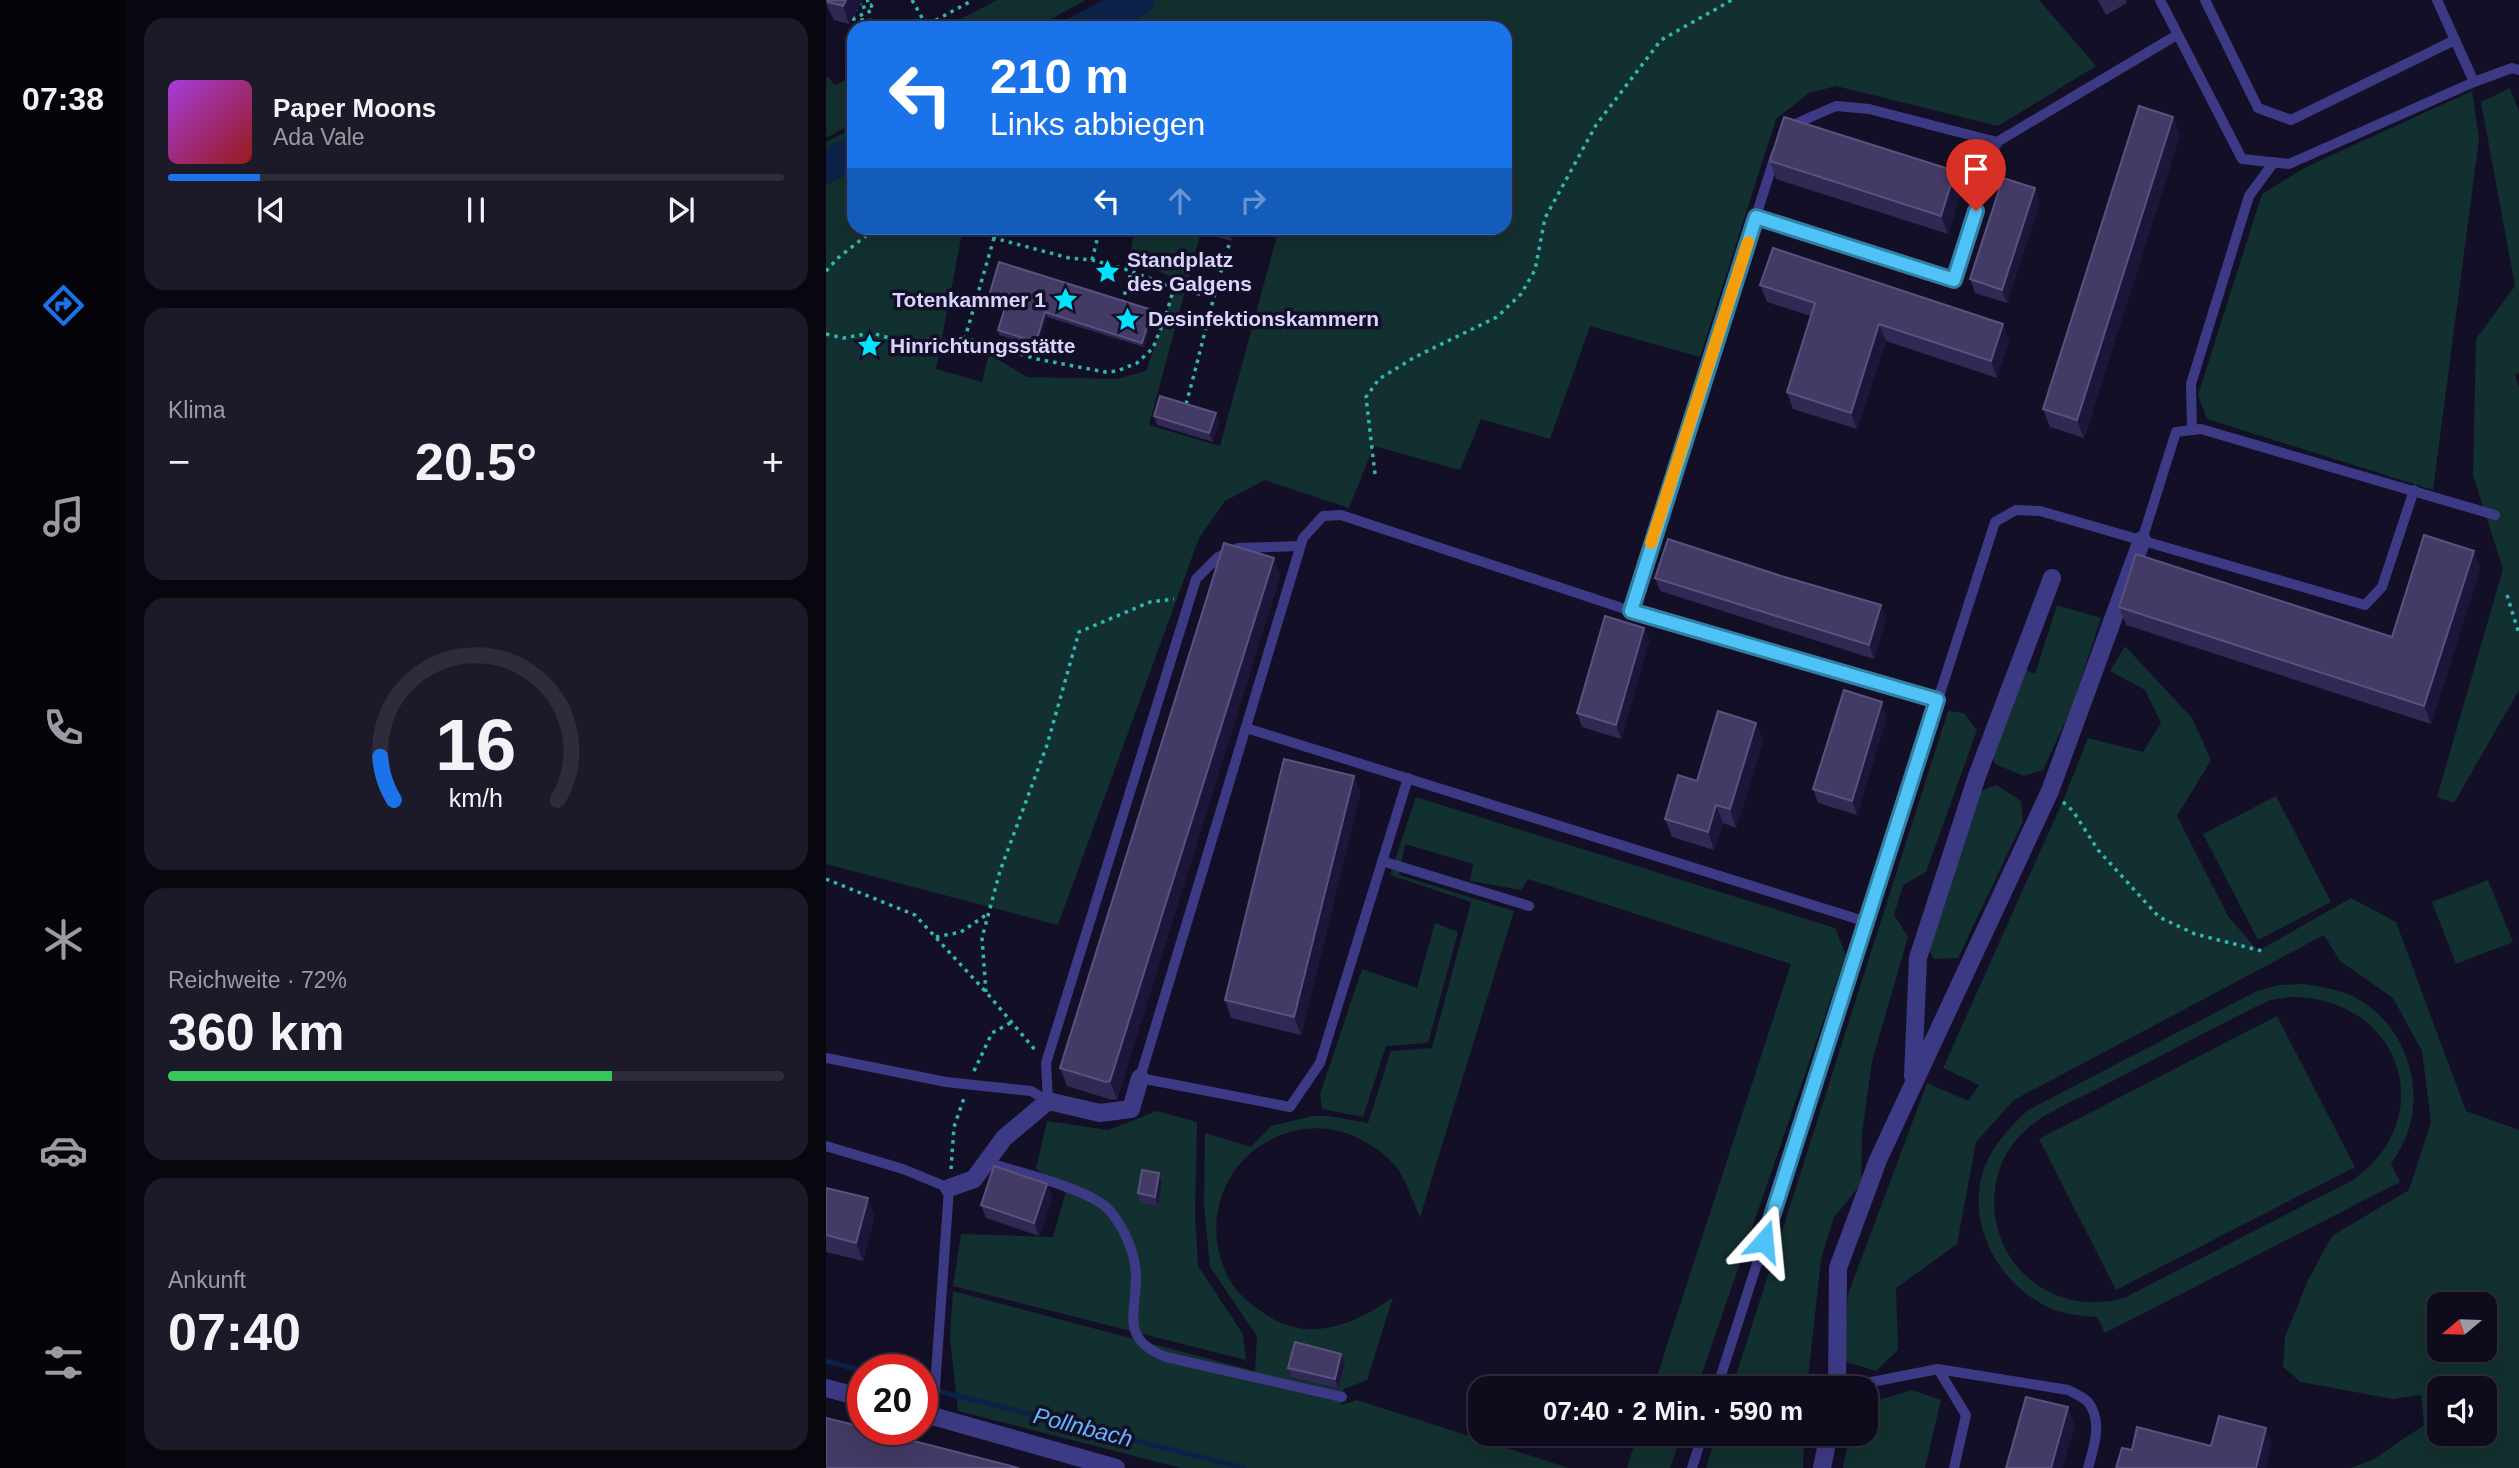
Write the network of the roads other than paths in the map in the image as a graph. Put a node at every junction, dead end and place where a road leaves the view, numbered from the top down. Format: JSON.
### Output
{"nodes":[{"id":1,"x":2160,"y":0,"type":"edge"},
{"id":2,"x":2204,"y":0,"type":"edge"},
{"id":3,"x":2437,"y":0,"type":"edge"},
{"id":4,"x":2177,"y":35,"type":"junction"},
{"id":5,"x":2455,"y":40,"type":"junction"},
{"id":6,"x":2519,"y":70,"type":"edge"},
{"id":7,"x":2474,"y":82,"type":"junction"},
{"id":8,"x":1997,"y":142,"type":"junction"},
{"id":9,"x":2274,"y":162,"type":"junction"},
{"id":10,"x":1756,"y":217,"type":"junction"},
{"id":11,"x":2192,"y":430,"type":"junction"},
{"id":12,"x":2414,"y":490,"type":"junction"},
{"id":13,"x":2496,"y":515,"type":"dead end"},
{"id":14,"x":2142,"y":540,"type":"junction"},
{"id":15,"x":1300,"y":546,"type":"junction"},
{"id":16,"x":2053,"y":578,"type":"dead end"},
{"id":17,"x":1631,"y":611,"type":"junction"},
{"id":18,"x":1937,"y":700,"type":"junction"},
{"id":19,"x":1246,"y":727,"type":"junction"},
{"id":20,"x":1408,"y":778,"type":"junction"},
{"id":21,"x":1382,"y":861,"type":"junction"},
{"id":22,"x":1529,"y":906,"type":"dead end"},
{"id":23,"x":1867,"y":922,"type":"junction"},
{"id":24,"x":826,"y":1058,"type":"edge"},
{"id":25,"x":1140,"y":1077,"type":"junction"},
{"id":26,"x":1913,"y":1087,"type":"junction"},
{"id":27,"x":1048,"y":1101,"type":"junction"},
{"id":28,"x":826,"y":1146,"type":"edge"},
{"id":29,"x":986,"y":1162,"type":"junction"},
{"id":30,"x":949,"y":1188,"type":"junction"},
{"id":31,"x":934,"y":1354,"type":"edge"},
{"id":32,"x":1938,"y":1369,"type":"junction"},
{"id":33,"x":1721,"y":1376,"type":"edge"},
{"id":34,"x":1839,"y":1376,"type":"edge"},
{"id":35,"x":1878,"y":1381,"type":"edge"},
{"id":36,"x":826,"y":1388,"type":"edge"},
{"id":37,"x":847,"y":1394,"type":"edge"},
{"id":38,"x":1342,"y":1397,"type":"dead end"},
{"id":39,"x":938,"y":1418,"type":"edge"},
{"id":40,"x":1699,"y":1446,"type":"edge"},
{"id":41,"x":1826,"y":1446,"type":"edge"},
{"id":42,"x":1074,"y":1463,"type":"edge"},
{"id":43,"x":1116,"y":1468,"type":"edge"},
{"id":44,"x":1692,"y":1468,"type":"edge"},
{"id":45,"x":1822,"y":1468,"type":"edge"},
{"id":46,"x":1954,"y":1468,"type":"edge"},
{"id":47,"x":2088,"y":1468,"type":"edge"}],
"edges":[{"from":1,"to":4,"type":"lane"},
{"from":2,"to":5,"type":"lane"},
{"from":3,"to":5,"type":"lane"},
{"from":4,"to":8,"type":"lane"},
{"from":4,"to":9,"type":"lane"},
{"from":5,"to":7,"type":"lane"},
{"from":6,"to":7,"type":"lane"},
{"from":7,"to":9,"type":"lane"},
{"from":8,"to":10,"type":"lane"},
{"from":8,"to":10,"type":"lane"},
{"from":9,"to":11,"type":"lane"},
{"from":10,"to":17,"type":"lane"},
{"from":11,"to":12,"type":"lane"},
{"from":11,"to":14,"type":"lane"},
{"from":12,"to":13,"type":"lane"},
{"from":12,"to":14,"type":"lane"},
{"from":14,"to":18,"type":"lane"},
{"from":14,"to":26,"type":"street"},
{"from":15,"to":17,"type":"lane"},
{"from":15,"to":19,"type":"lane"},
{"from":15,"to":27,"type":"lane"},
{"from":16,"to":26,"type":"street"},
{"from":17,"to":18,"type":"lane"},
{"from":18,"to":23,"type":"lane"},
{"from":19,"to":20,"type":"lane"},
{"from":19,"to":25,"type":"lane"},
{"from":20,"to":21,"type":"lane"},
{"from":20,"to":23,"type":"lane"},
{"from":21,"to":22,"type":"lane"},
{"from":21,"to":25,"type":"lane"},
{"from":23,"to":33,"type":"lane"},
{"from":24,"to":27,"type":"lane"},
{"from":25,"to":27,"type":"street"},
{"from":26,"to":34,"type":"street"},
{"from":27,"to":29,"type":"street"},
{"from":28,"to":30,"type":"lane"},
{"from":29,"to":30,"type":"street"},
{"from":29,"to":38,"type":"lane"},
{"from":30,"to":31,"type":"lane"},
{"from":32,"to":35,"type":"lane"},
{"from":32,"to":46,"type":"lane"},
{"from":32,"to":47,"type":"lane"},
{"from":36,"to":37,"type":"street"},
{"from":39,"to":42,"type":"street"},
{"from":40,"to":44,"type":"lane"},
{"from":41,"to":45,"type":"street"},
{"from":42,"to":43,"type":"street"}]}
